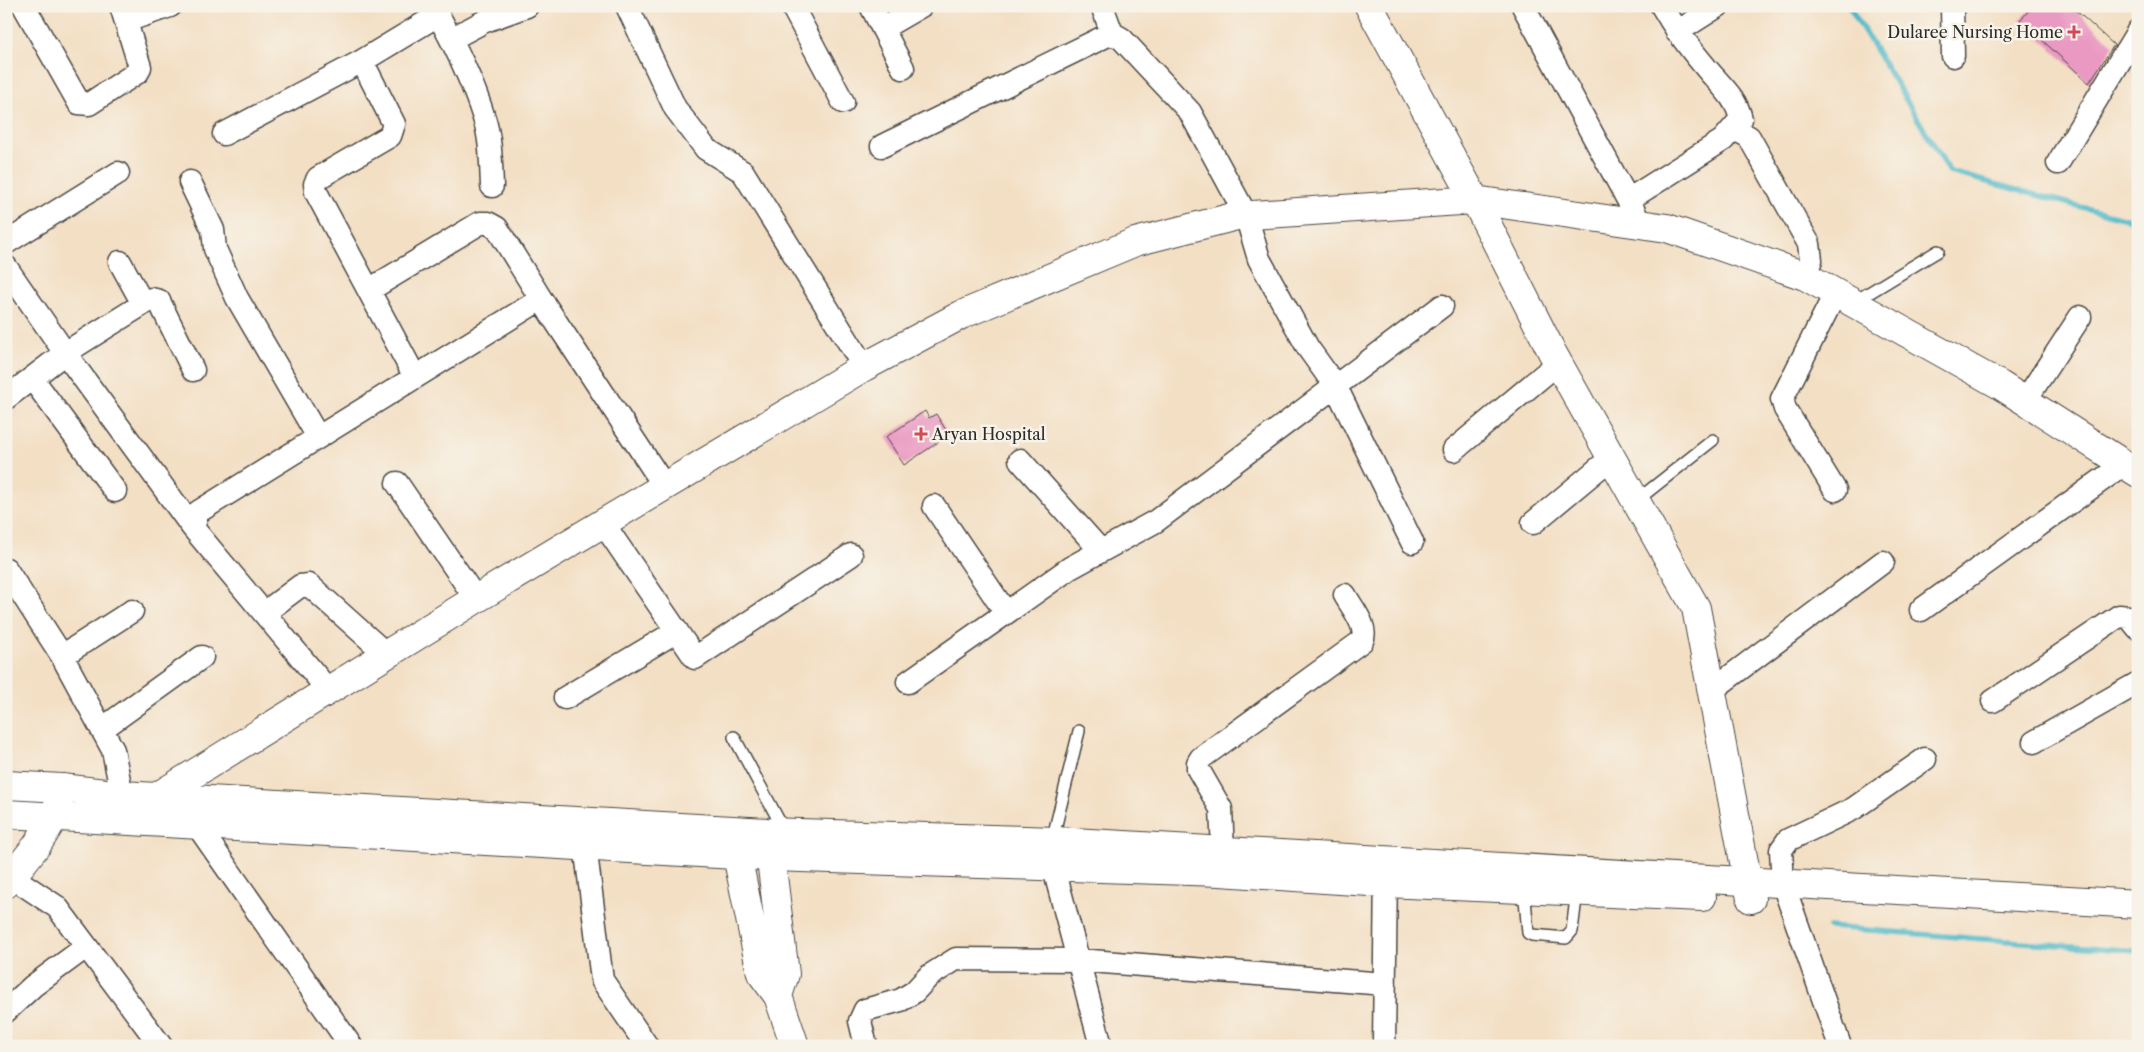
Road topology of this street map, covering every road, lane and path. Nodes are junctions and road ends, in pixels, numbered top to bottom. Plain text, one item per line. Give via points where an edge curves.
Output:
1 (25, 6) edge
2 (170, 6) edge
3 (527, 6) edge
4 (627, 6) edge
5 (792, 6) edge
6 (871, 6) edge
7 (921, 6) edge
8 (1102, 6) edge
9 (1369, 6) edge
10 (1523, 6) edge
11 (1662, 6) edge
12 (1718, 6) edge
13 (1952, 6) edge
14 (436, 11) edge
15 (124, 14) edge
16 (6, 16) edge
17 (883, 28) junction
18 (2138, 31) edge
19 (1677, 32) junction
20 (1112, 33) junction
21 (451, 39) junction
22 (1953, 56) dead end
23 (362, 61) junction
24 (903, 68) dead end
25 (844, 102) dead end
26 (1735, 129) junction
27 (224, 134) dead end
28 (882, 146) dead end
29 (2058, 163) dead end
30 (118, 173) dead end
31 (190, 182) dead end
32 (492, 186) dead end
33 (1476, 200) junction
34 (1628, 200) junction
35 (1246, 215) junction
36 (1641, 225) junction
37 (6, 243) edge
38 (1938, 251) dead end
39 (120, 262) dead end
40 (6, 267) edge
41 (1805, 276) junction
42 (369, 290) junction
43 (1844, 298) junction
44 (541, 299) junction
45 (143, 304) junction
46 (1442, 306) dead end
47 (2080, 317) dead end
48 (65, 353) junction
49 (1558, 363) junction
50 (864, 367) junction
51 (193, 370) dead end
52 (415, 377) junction
53 (32, 378) junction
54 (1336, 387) junction
55 (6, 398) edge
56 (2025, 401) junction
57 (318, 438) junction
58 (1713, 440) dead end
59 (1454, 450) dead end
60 (1611, 458) junction
61 (1020, 460) dead end
62 (2131, 468) edge
63 (397, 484) dead end
64 (665, 487) junction
65 (1835, 490) dead end
66 (115, 492) dead end
67 (1636, 501) junction
68 (934, 506) dead end
69 (603, 523) junction
70 (1532, 523) dead end
71 (193, 528) junction
72 (1412, 542) dead end
73 (1101, 551) junction
74 (851, 555) dead end
75 (1883, 562) dead end
76 (6, 569) edge
77 (1344, 595) dead end
78 (476, 599) junction
79 (1922, 610) dead end
80 (132, 611) dead end
81 (264, 613) junction
82 (1006, 613) junction
83 (2138, 628) edge
84 (677, 631) junction
85 (386, 654) junction
86 (62, 656) junction
87 (202, 657) dead end
88 (908, 682) dead end
89 (2138, 683) edge
90 (328, 690) junction
91 (1712, 690) junction
92 (565, 698) dead end
93 (1993, 701) dead end
94 (102, 729) junction
95 (1079, 731) dead end
96 (734, 737) dead end
97 (2034, 742) dead end
98 (1925, 759) dead end
99 (6, 785) edge
100 (62, 788) junction
101 (168, 797) junction
102 (124, 812) junction
103 (6, 814) edge
104 (55, 816) junction
105 (197, 825) junction
106 (583, 833) junction
107 (775, 840) junction
108 (737, 842) junction
109 (1052, 853) junction
110 (1222, 861) junction
111 (1386, 872) junction
112 (1524, 879) junction
113 (9, 880) edge
114 (1577, 881) junction
115 (1749, 890) junction
116 (1785, 892) junction
117 (2138, 904) edge
118 (2138, 922) edge
119 (86, 947) junction
120 (1078, 960) junction
121 (1385, 984) junction
122 (778, 996) junction
123 (6, 1011) edge
124 (161, 1046) edge
125 (351, 1046) edge
126 (647, 1046) edge
127 (795, 1046) edge
128 (866, 1046) edge
129 (1101, 1046) edge
130 (1384, 1046) edge
131 (1840, 1046) edge

1 - 15 street via 79,103 84,105 138,72 140,61
1 - 16 street
2 - 15 street
3 - 21 street via 486,21
4 - 50 street via 675,108 706,149 743,172
5 - 25 street
6 - 17 street
7 - 17 street
8 - 20 street
9 - 33 main road
10 - 34 street
11 - 19 street
12 - 19 street
13 - 22 street
14 - 21 street
14 - 23 street
17 - 24 street
18 - 29 street
19 - 26 street via 1738,108 1741,119
20 - 28 street
20 - 35 street via 1122,39 1190,112
21 - 32 street via 485,118
23 - 27 street
23 - 42 street via 394,124 394,130 390,136 318,178 315,184 316,192
26 - 34 street via 1723,140
26 - 41 street via 1749,137 1809,244 1811,260
30 - 37 street
31 - 57 street via 213,230 215,248 237,298
33 - 35 main road
33 - 36 main road
33 - 49 main road
34 - 36 street
35 - 50 main road via 1135,242 961,315
35 - 54 street via 1259,259 1308,348
36 - 41 main road via 1667,228
38 - 43 lane
39 - 45 street
40 - 48 street
41 - 43 main road
42 - 44 street via 480,223 488,223 497,228
42 - 52 street
43 - 56 main road
43 - 65 street via 1782,399
44 - 52 street
44 - 64 street
45 - 48 street
45 - 51 street via 151,299 159,301
46 - 54 street
47 - 56 street
48 - 53 street
48 - 71 street
49 - 59 street
49 - 60 main road
50 - 64 main road
52 - 57 street
53 - 55 street
53 - 66 street
54 - 72 street
54 - 73 street via 1156,520
56 - 62 main road
57 - 71 street via 198,512
58 - 67 lane
60 - 67 main road
60 - 70 street
61 - 73 street
62 - 79 street
63 - 78 street
64 - 69 main road
67 - 91 main road via 1696,608
68 - 82 street
69 - 78 main road
69 - 84 street
71 - 81 street
73 - 82 street via 1070,568
74 - 84 street via 695,658
75 - 91 street
76 - 86 street
77 - 110 street via 1364,629 1362,642 1198,763 1198,769 1221,808
78 - 85 main road
80 - 86 street
81 - 85 street via 300,586 309,585
81 - 90 street
82 - 88 street
83 - 93 street via 2129,617 2119,616
84 - 92 street
85 - 90 main road
86 - 94 street
87 - 94 street
89 - 97 street
90 - 101 main road
91 - 115 main road
94 - 102 street via 113,750
95 - 109 lane
96 - 107 lane
98 - 116 street via 1853,809 1783,844
99 - 100 main road
100 - 102 main road
100 - 104 main road
101 - 102 main road
101 - 105 street
101 - 106 main road
102 - 104 main road
102 - 105 main road
103 - 104 main road
104 - 113 main road
105 - 106 main road
105 - 125 street
106 - 108 main road
106 - 126 street via 602,980
107 - 108 main road
107 - 109 main road
107 - 122 main road via 785,974
108 - 122 main road via 760,973
109 - 110 main road
109 - 120 street
110 - 111 main road
111 - 112 main road
111 - 121 street
112 - 114 main road
112 - 114 lane via 1528,933 1566,938 1572,931
113 - 119 street via 57,907
114 - 115 main road
115 - 116 main road
116 - 117 main road
116 - 118 main road
116 - 131 street
119 - 123 street via 33,986
119 - 124 street
120 - 121 street
120 - 128 street via 956,959 929,976 901,1000 865,1010 860,1021
120 - 129 street
121 - 130 street
122 - 127 main road

